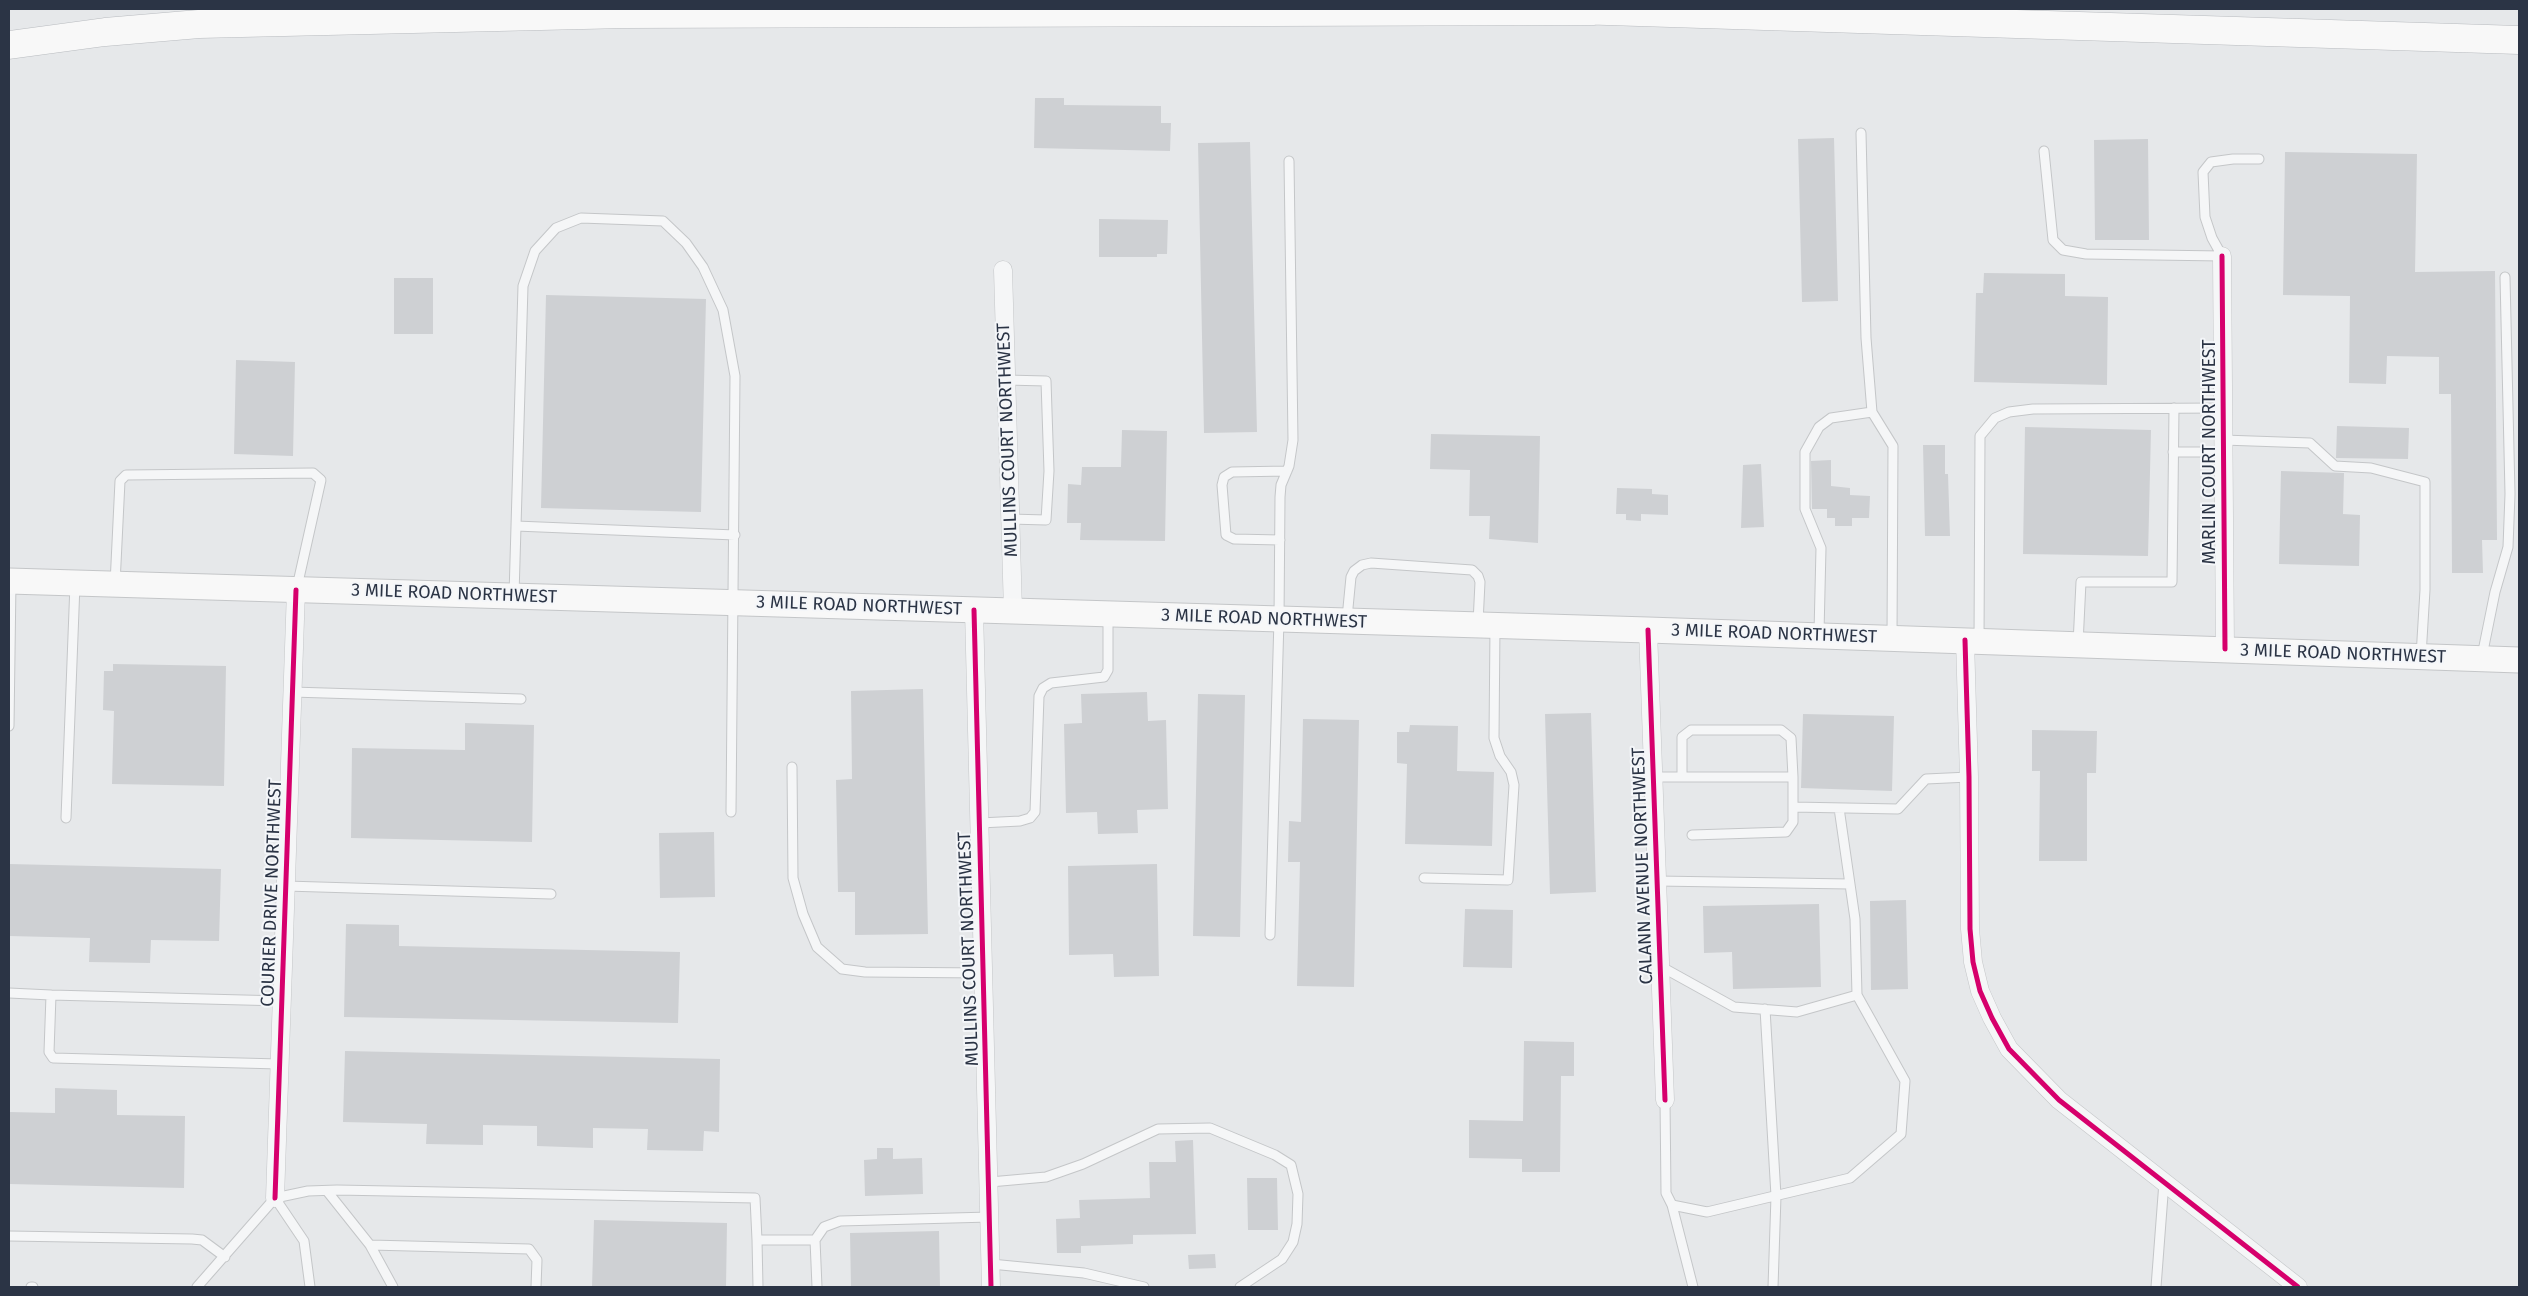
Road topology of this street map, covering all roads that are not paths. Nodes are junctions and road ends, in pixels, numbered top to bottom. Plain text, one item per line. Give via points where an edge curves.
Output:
1 (1532, 9) edge
2 (1594, 11) junction
3 (2519, 40) edge
4 (9, 45) edge
5 (1861, 133) dead end
6 (2044, 151) dead end
7 (2259, 159) dead end
8 (1289, 161) dead end
9 (2222, 256) junction
10 (1002, 270) dead end
11 (2505, 277) dead end
12 (1006, 380) junction
13 (2174, 408) junction
14 (2223, 408) junction
15 (1872, 412) junction
16 (2223, 446) junction
17 (2174, 452) junction
18 (1287, 471) junction
19 (2515, 494) edge
20 (1010, 519) junction
21 (516, 526) junction
22 (735, 534) junction
23 (1280, 540) junction
24 (10, 582) edge
25 (75, 584) junction
26 (115, 585) junction
27 (296, 590) junction
28 (514, 596) junction
29 (735, 603) junction
30 (974, 610) junction
31 (1013, 611) junction
32 (1108, 614) junction
33 (1279, 619) junction
34 (1347, 622) junction
35 (1486, 626) junction
36 (1648, 630) junction
37 (1818, 636) junction
38 (1892, 638) junction
39 (1972, 641) junction
40 (2078, 644) junction
41 (9, 646) edge
42 (2225, 649) junction
43 (2421, 657) junction
44 (2482, 659) junction
45 (2519, 660) edge
46 (292, 692) junction
47 (521, 699) dead end
48 (9, 726) edge
49 (792, 767) dead end
50 (1653, 777) junction
51 (1682, 777) junction
52 (1792, 777) junction
53 (1969, 777) junction
54 (1793, 807) junction
55 (1839, 808) junction
56 (731, 812) dead end
57 (66, 818) dead end
58 (980, 823) junction
59 (1692, 835) dead end
60 (1424, 878) dead end
61 (1657, 881) junction
62 (1850, 884) junction
63 (286, 886) junction
64 (551, 894) dead end
65 (1270, 935) dead end
66 (1660, 966) junction
67 (984, 973) junction
68 (9, 993) edge
69 (51, 995) junction
70 (1857, 995) junction
71 (282, 1002) junction
72 (1765, 1009) junction
73 (279, 1064) junction
74 (1665, 1100) joint
75 (990, 1182) junction
76 (2164, 1182) junction
77 (327, 1190) junction
78 (1776, 1196) junction
79 (275, 1198) junction
80 (1672, 1205) junction
81 (990, 1217) junction
82 (9, 1236) edge
83 (757, 1240) junction
84 (815, 1240) junction
85 (370, 1245) junction
86 (225, 1256) junction
87 (991, 1264) junction
88 (197, 1287) edge
89 (310, 1287) edge
90 (393, 1287) edge
91 (536, 1287) edge
92 (758, 1287) edge
93 (817, 1287) edge
94 (991, 1287) edge
95 (1144, 1287) edge
96 (1240, 1287) edge
97 (1693, 1287) edge
98 (1773, 1287) edge
99 (2156, 1287) edge
100 (2298, 1287) edge

1 - 2 highway
2 - 3 highway
2 - 4 highway via 626,14 199,24
5 - 15 lane via 1866,338
6 - 9 lane via 2053,240 2063,250 2086,254
7 - 9 lane via 2211,162 2204,172 2205,217
8 - 18 lane via 1293,440
9 - 14 street, MARLIN COURT NORTHWEST
10 - 12 street, MULLINS COURT NORTHWEST
11 - 19 lane
12 - 20 street, MULLINS COURT NORTHWEST
12 - 20 lane via 1046,381 1049,471 1046,520
13 - 14 lane
13 - 17 lane
13 - 39 lane via 2033,409 2008,412 1995,418 1980,436
14 - 16 street, MARLIN COURT NORTHWEST
15 - 37 lane via 1831,418 1819,427 1805,452 1805,509 1821,548
15 - 38 lane via 1893,446
16 - 17 lane
16 - 42 street, MARLIN COURT NORTHWEST
16 - 43 lane via 2310,443 2335,466 2371,468 2425,482
17 - 40 lane via 2172,582 2081,582
18 - 23 lane via 1281,485
18 - 23 lane via 1232,472 1224,476 1222,485 1226,535 1234,539
19 - 44 lane via 2508,547
20 - 31 street, MULLINS COURT NORTHWEST
21 - 22 lane
21 - 22 lane via 523,286 535,251 556,228 581,218 663,221 686,243 703,267 722,310 735,376
21 - 28 lane
22 - 29 lane
23 - 33 lane
24 - 25 main road, 3 MILE ROAD NORTHWEST
24 - 41 lane
25 - 26 main road, 3 MILE ROAD NORTHWEST
25 - 57 lane
26 - 27 main road, 3 MILE ROAD NORTHWEST
26 - 27 lane via 120,481 126,475 313,473 320,480
27 - 28 main road, 3 MILE ROAD NORTHWEST
27 - 46 street, COURIER DRIVE NORTHWEST
28 - 29 main road, 3 MILE ROAD NORTHWEST
29 - 30 main road, 3 MILE ROAD NORTHWEST
29 - 56 lane
30 - 31 main road, 3 MILE ROAD NORTHWEST
30 - 58 street, MULLINS COURT NORTHWEST
31 - 32 main road, 3 MILE ROAD NORTHWEST
32 - 33 main road, 3 MILE ROAD NORTHWEST
32 - 58 lane via 1108,670 1104,677 1051,683 1039,696 1035,812 1030,818 1020,821
33 - 34 main road, 3 MILE ROAD NORTHWEST
33 - 65 lane
34 - 35 main road, 3 MILE ROAD NORTHWEST
34 - 35 lane via 1351,577 1362,565 1371,563 1472,570 1480,582
35 - 36 main road, 3 MILE ROAD NORTHWEST
35 - 60 lane via 1494,738 1514,785 1508,880
36 - 37 main road, 3 MILE ROAD NORTHWEST
36 - 50 street, CALANN AVENUE NORTHWEST
37 - 38 main road, 3 MILE ROAD NORTHWEST
38 - 39 main road, 3 MILE ROAD NORTHWEST
39 - 40 main road, 3 MILE ROAD NORTHWEST
39 - 53 street
40 - 42 main road, 3 MILE ROAD NORTHWEST
41 - 48 lane
42 - 43 main road, 3 MILE ROAD NORTHWEST
43 - 44 main road, 3 MILE ROAD NORTHWEST
44 - 45 main road, 3 MILE ROAD NORTHWEST
46 - 47 lane
46 - 63 street, COURIER DRIVE NORTHWEST
49 - 67 lane via 793,878 817,947 842,969
50 - 51 lane
50 - 61 street, CALANN AVENUE NORTHWEST
51 - 52 lane
51 - 52 lane via 1682,737 1691,730 1781,730 1791,738
52 - 54 lane
53 - 55 lane via 1926,779 1898,809
53 - 76 street via 1973,962 1992,1018 2009,1049 2059,1100
54 - 55 lane
54 - 59 lane via 1793,822 1786,832
55 - 62 lane
58 - 67 street, MULLINS COURT NORTHWEST
61 - 62 lane
61 - 66 street, CALANN AVENUE NORTHWEST
62 - 70 lane via 1855,919
63 - 64 lane
63 - 71 street, COURIER DRIVE NORTHWEST
66 - 72 lane via 1734,1007
66 - 74 street, CALANN AVENUE NORTHWEST
67 - 75 street, MULLINS COURT NORTHWEST
68 - 69 lane
69 - 71 lane
69 - 73 lane via 48,1052 53,1058
70 - 72 lane via 1797,1012
70 - 78 lane via 1905,1081 1900,1134 1850,1178
71 - 73 street, COURIER DRIVE NORTHWEST
72 - 78 lane
73 - 79 street, COURIER DRIVE NORTHWEST
74 - 80 lane via 1666,1193
75 - 81 street, MULLINS COURT NORTHWEST
75 - 96 lane via 1046,1177 1083,1164 1158,1129 1210,1128 1275,1155 1291,1165 1298,1194 1294,1242 1282,1259
76 - 99 lane
76 - 100 street
77 - 79 lane
77 - 83 lane via 755,1198
77 - 85 lane
78 - 80 lane via 1707,1212
78 - 98 lane
79 - 86 lane
79 - 89 lane via 304,1241
80 - 97 lane
81 - 84 lane via 840,1221 824,1227
81 - 87 street, MULLINS COURT NORTHWEST
82 - 86 lane via 192,1239 202,1240
83 - 84 lane
83 - 92 lane
84 - 93 lane
85 - 90 lane
85 - 91 lane via 530,1249 537,1260
86 - 88 lane
87 - 94 street, MULLINS COURT NORTHWEST
87 - 95 lane via 1084,1273

